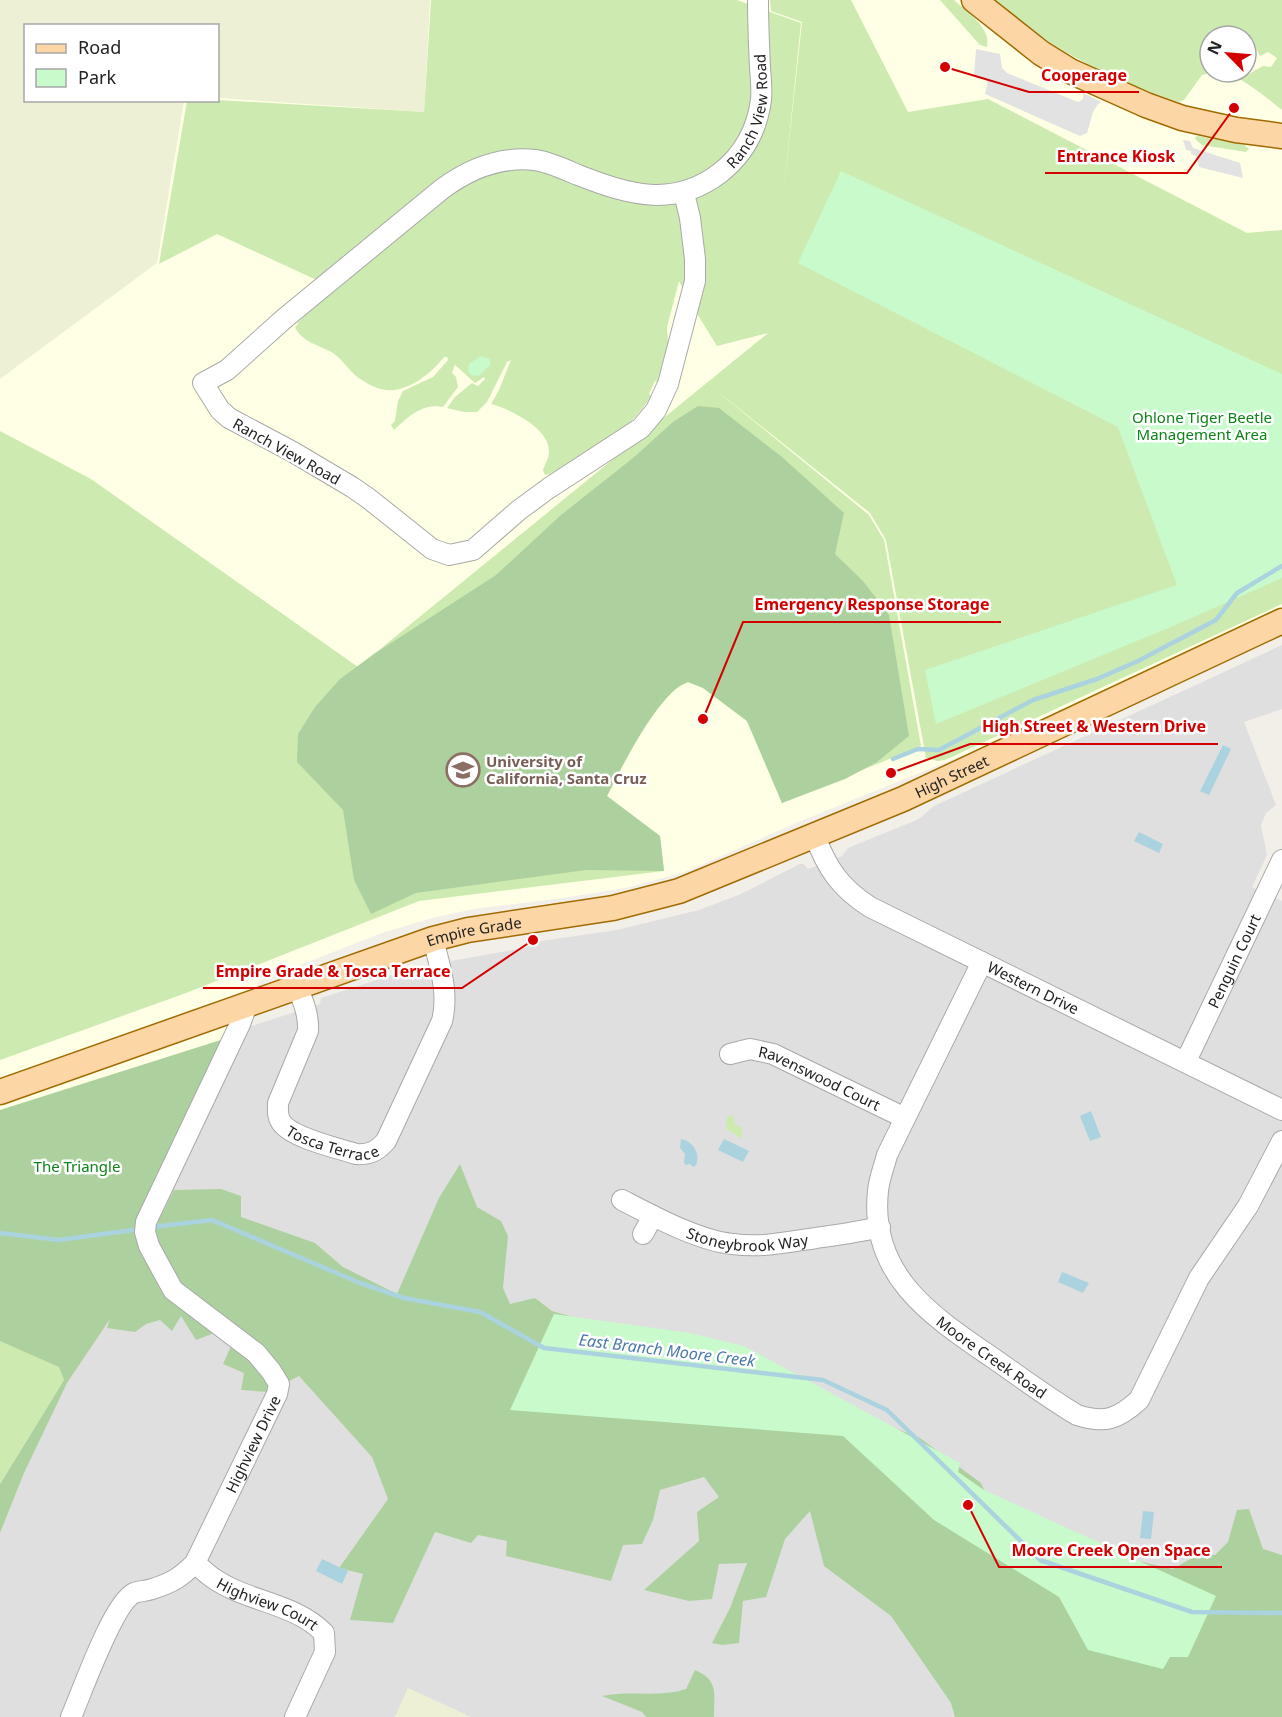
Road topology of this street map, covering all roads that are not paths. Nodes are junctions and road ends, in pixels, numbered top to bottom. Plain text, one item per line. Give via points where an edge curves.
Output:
1 (758, 0) edge
2 (974, 0) edge
3 (1282, 136) edge
4 (684, 193) junction
5 (1282, 621) edge
6 (814, 834) junction
7 (1282, 860) edge
8 (433, 939) junction
9 (982, 962) junction
10 (297, 986) junction
11 (247, 1005) junction
12 (730, 1054) dead end
13 (1186, 1061) junction
14 (0, 1092) edge
15 (1282, 1110) edge
16 (905, 1118) junction
17 (1282, 1141) edge
18 (622, 1200) dead end
19 (653, 1216) junction
20 (880, 1227) junction
21 (643, 1234) dead end
22 (195, 1563) junction
23 (71, 1717) edge
24 (295, 1717) edge

1 - 4 street, Ranch View Road via 762,98 757,124 727,167 700,187
2 - 3 main road via 1070,71 1146,105 1182,118
4 - 4 street, Ranch View Road via 695,281 668,384 656,410 641,428 549,488 473,550 449,555 432,549 368,498 229,418 203,383 227,370 442,189 482,165 536,160 641,194
5 - 6 main road, High Street via 901,800
6 - 8 main road, Empire Grade via 679,891 614,908
6 - 9 street, Western Drive via 829,868 856,898
7 - 13 street, Penguin Court
8 - 10 main road, Empire Grade
8 - 10 street, Tosca Terrace via 446,993 442,1021 378,1151 356,1154 294,1133 281,1122 278,1103 309,1023
9 - 13 street, Western Drive
9 - 16 street, Moore Creek Road
10 - 11 main road, Empire Grade
11 - 14 main road, Empire Grade
11 - 22 street, Highview Drive via 146,1222 145,1232 173,1290 256,1353 279,1384
12 - 16 street, Ravenswood Court via 750,1049 773,1054
13 - 15 street, Western Drive
16 - 20 street, Moore Creek Road via 887,1155 878,1188
17 - 20 street, Moore Creek Road via 1248,1206 1199,1278 1139,1400 1111,1419 1077,1416 941,1322 911,1295 891,1266
18 - 19 street, Stoneybrook Way
19 - 20 street, Stoneybrook Way via 708,1238 750,1245
19 - 21 street
22 - 23 street, Highview Drive via 178,1579 133,1593 118,1608
22 - 24 street, Highview Court via 236,1590 312,1621 324,1633 325,1652

